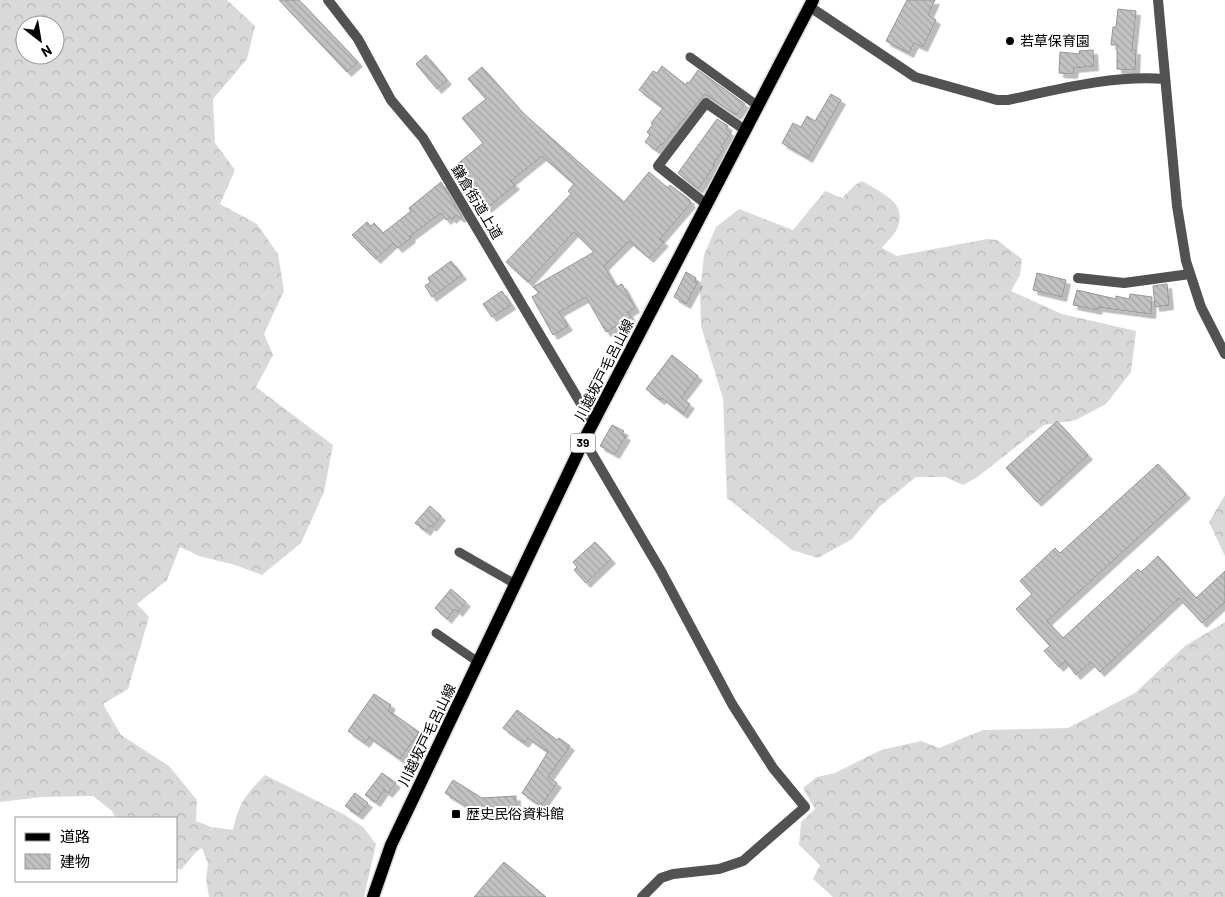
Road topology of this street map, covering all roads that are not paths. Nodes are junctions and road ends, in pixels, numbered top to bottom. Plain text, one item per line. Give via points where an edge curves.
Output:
1 (328, 0) edge
2 (1158, 0) edge
3 (811, 4) edge
4 (690, 58) dead end
5 (1165, 79) junction
6 (758, 106) junction
7 (745, 130) junction
8 (706, 204) junction
9 (1190, 274) junction
10 (1078, 278) dead end
11 (1225, 354) edge
12 (593, 424) junction
13 (584, 440) junction
14 (459, 552) dead end
15 (515, 584) junction
16 (436, 633) dead end
17 (478, 662) junction
18 (374, 897) edge
19 (642, 897) edge

1 - 12 street, 鎌倉街道上道 via 358,39 391,100 423,138
2 - 5 street
3 - 5 street via 914,77 997,100 1076,85
3 - 6 main road, 川越坂戸毛呂山線 / 39
4 - 6 lane
5 - 9 street via 1177,206
6 - 7 main road, 川越坂戸毛呂山線 / 39
7 - 8 main road, 川越坂戸毛呂山線 / 39
7 - 8 street via 706,104 658,166
8 - 12 main road, 川越坂戸毛呂山線 / 39
9 - 10 street via 1124,283
9 - 11 street via 1201,307
12 - 13 main road, 川越坂戸毛呂山線 / 39
13 - 15 main road, 川越坂戸毛呂山線 / 39
13 - 19 street via 661,571 732,704 773,768 805,807 743,861 720,869 661,878
14 - 15 lane
15 - 17 main road, 川越坂戸毛呂山線 / 39
16 - 17 lane
17 - 18 main road, 川越坂戸毛呂山線 / 39 via 391,845

